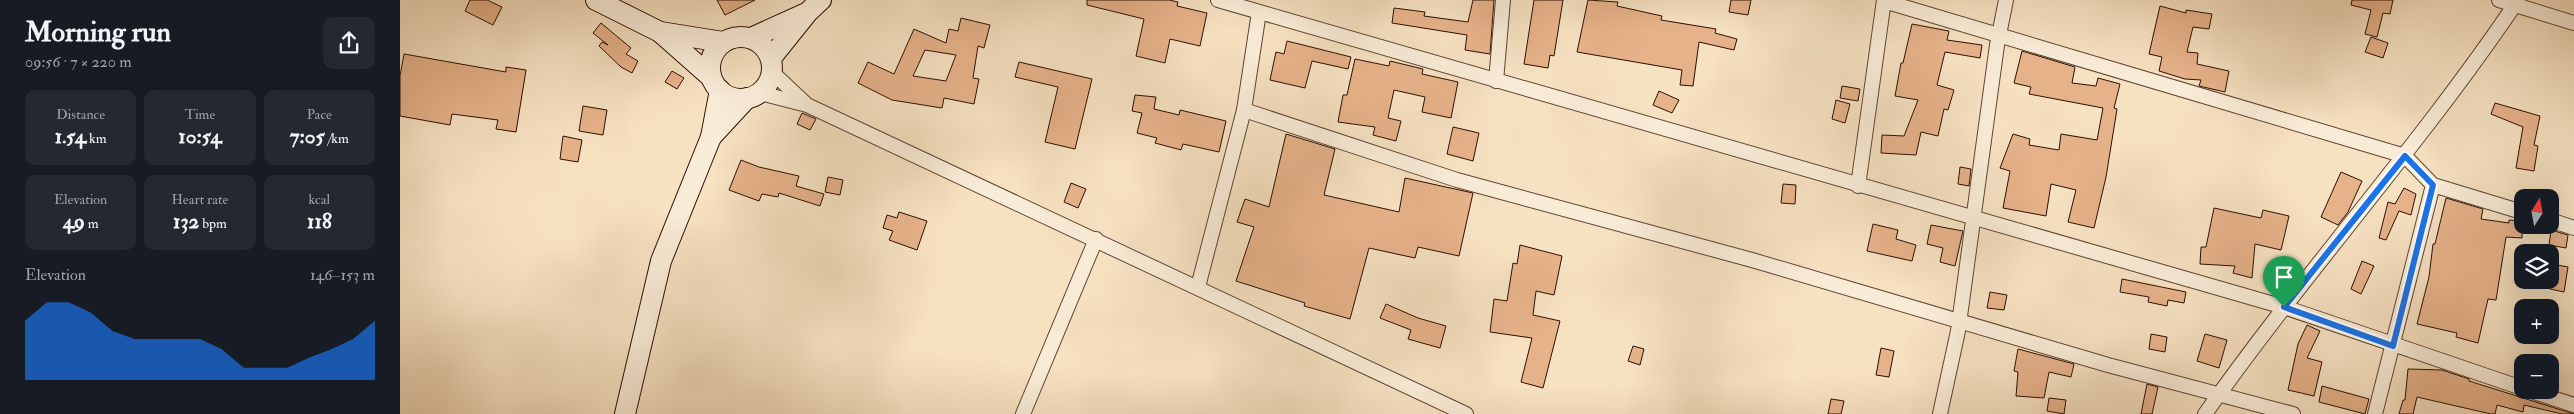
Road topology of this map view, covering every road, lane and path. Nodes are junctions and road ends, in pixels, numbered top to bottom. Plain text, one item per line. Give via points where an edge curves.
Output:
1 (596, 0) edge
2 (1218, 0) edge
3 (1503, 0) edge
4 (1884, 0) edge
5 (2006, 0) edge
6 (2499, 0) edge
7 (2516, 2) edge
8 (814, 6) edge
9 (1259, 12) junction
10 (2574, 23) edge
11 (660, 32) junction
12 (1999, 35) junction
13 (751, 38) junction
14 (723, 42) junction
15 (771, 65) junction
16 (1496, 81) junction
17 (715, 83) junction
18 (753, 95) junction
19 (808, 105) junction
20 (1244, 110) junction
21 (711, 137) junction
22 (2405, 156) junction
23 (2433, 185) junction
24 (1858, 186) junction
25 (2514, 210) edge
26 (1973, 219) junction
27 (2559, 223) edge
28 (2574, 228) edge
29 (1096, 238) junction
30 (1198, 287) junction
31 (2284, 307) junction
32 (1959, 322) junction
33 (2393, 346) junction
34 (2514, 385) edge
35 (2218, 396) junction
36 (2556, 399) edge
37 (2574, 405) edge
38 (625, 414) edge
39 (1023, 414) edge
40 (1466, 414) edge
41 (1940, 414) edge
42 (2205, 414) edge
43 (2293, 414) edge
44 (2376, 414) edge

1 - 11 main road
2 - 9 street
3 - 16 street
4 - 12 street
4 - 24 street
5 - 12 street
6 - 7 street
7 - 10 street
7 - 22 street
8 - 13 main road
8 - 15 main road
9 - 16 street
9 - 20 street
11 - 14 main road
11 - 17 main road
12 - 22 street
12 - 26 street
13 - 14 main road via 732,38
13 - 15 main road via 766,49
14 - 17 main road via 711,58
15 - 18 main road via 770,80
15 - 19 street
16 - 24 street
17 - 18 main road via 732,97
17 - 21 main road
18 - 19 street
18 - 21 main road
19 - 29 street
20 - 30 street
20 - 32 street via 1457,180 1752,260
21 - 38 main road via 661,261
22 - 23 street
22 - 31 street
23 - 25 street
23 - 33 street
24 - 26 street
26 - 31 street
26 - 32 street
27 - 28 street
29 - 30 street
29 - 39 street
30 - 40 street
31 - 33 street
31 - 35 street
32 - 35 street
32 - 41 street
33 - 34 street
33 - 44 street
35 - 42 street
35 - 43 street
36 - 37 street

